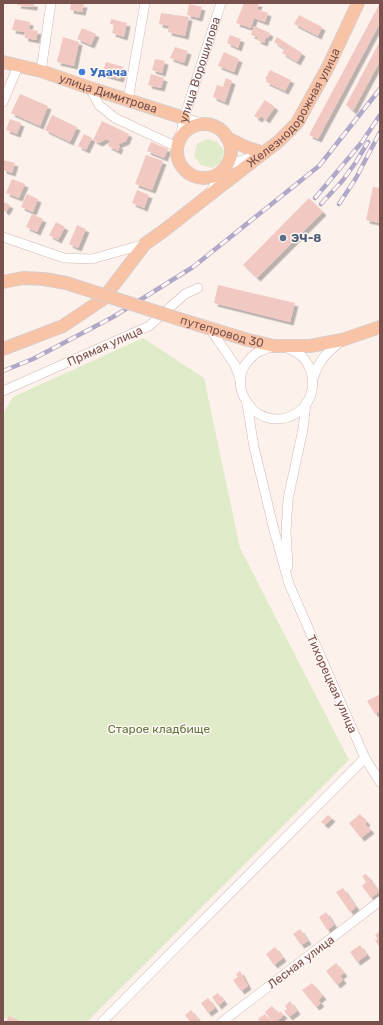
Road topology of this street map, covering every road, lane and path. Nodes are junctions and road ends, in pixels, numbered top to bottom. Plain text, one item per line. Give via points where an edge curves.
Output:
1 (51, 3) edge
2 (145, 3) edge
3 (220, 3) edge
4 (358, 3) edge
5 (3, 62) edge
6 (18, 66) junction
7 (41, 72) junction
8 (90, 88) junction
9 (128, 100) junction
10 (3, 102) edge
11 (184, 118) junction
12 (213, 126) junction
13 (227, 138) junction
14 (179, 142) junction
15 (264, 153) junction
16 (224, 169) junction
17 (208, 196) junction
18 (3, 237) edge
19 (145, 244) junction
20 (3, 282) edge
21 (198, 288) dead end
22 (380, 327) edge
23 (210, 329) junction
24 (342, 340) junction
25 (279, 346) junction
26 (3, 349) edge
27 (240, 380) junction
28 (313, 380) junction
29 (3, 391) edge
30 (306, 403) junction
31 (247, 404) junction
32 (289, 584) junction
33 (365, 758) junction
34 (380, 782) edge
35 (380, 901) edge
36 (102, 1022) edge
37 (222, 1022) edge

1 - 7 street
2 - 9 street
3 - 11 street, улица Ворошилова
4 - 15 main road, Железнодорожная улица via 328,67 297,123
5 - 6 main road, улица Димитрова
6 - 7 main road, улица Димитрова
6 - 10 street
7 - 8 main road, улица Димитрова
8 - 9 main road, улица Димитрова
8 - 14 street via 99,105 115,118
9 - 11 main road, улица Димитрова
11 - 12 street, улица Димитрова
11 - 14 street, улица Ворошилова
12 - 13 main road
12 - 14 main road via 195,126 186,131
13 - 15 main road
13 - 16 main road via 231,147
14 - 16 main road via 177,156 180,165 190,175 213,177
15 - 16 street
15 - 17 main road, Железнодорожная улица
16 - 17 street
17 - 19 main road, Железнодорожная улица
18 - 19 street via 64,258 92,258
19 - 26 main road, Железнодорожная улица via 103,299 63,326
20 - 23 main road, путепровод 30, bridge via 23,278 66,283
21 - 29 street, Прямая улица via 185,294 149,326
22 - 24 main road, путепровод 30
23 - 25 main road, путепровод 30
23 - 27 street via 235,365
24 - 25 main road, путепровод 30 via 310,346
24 - 28 street via 316,367
25 - 27 street via 261,350 251,357
25 - 28 street via 296,352 304,359
27 - 31 street
28 - 30 street via 312,392
30 - 31 street via 298,412 277,419 255,412
30 - 32 street via 288,499 286,532
31 - 32 street via 254,447
32 - 33 street, Тихорецкая улица
33 - 34 street, Тихорецкая улица
33 - 36 street
35 - 37 street, Лесная улица

